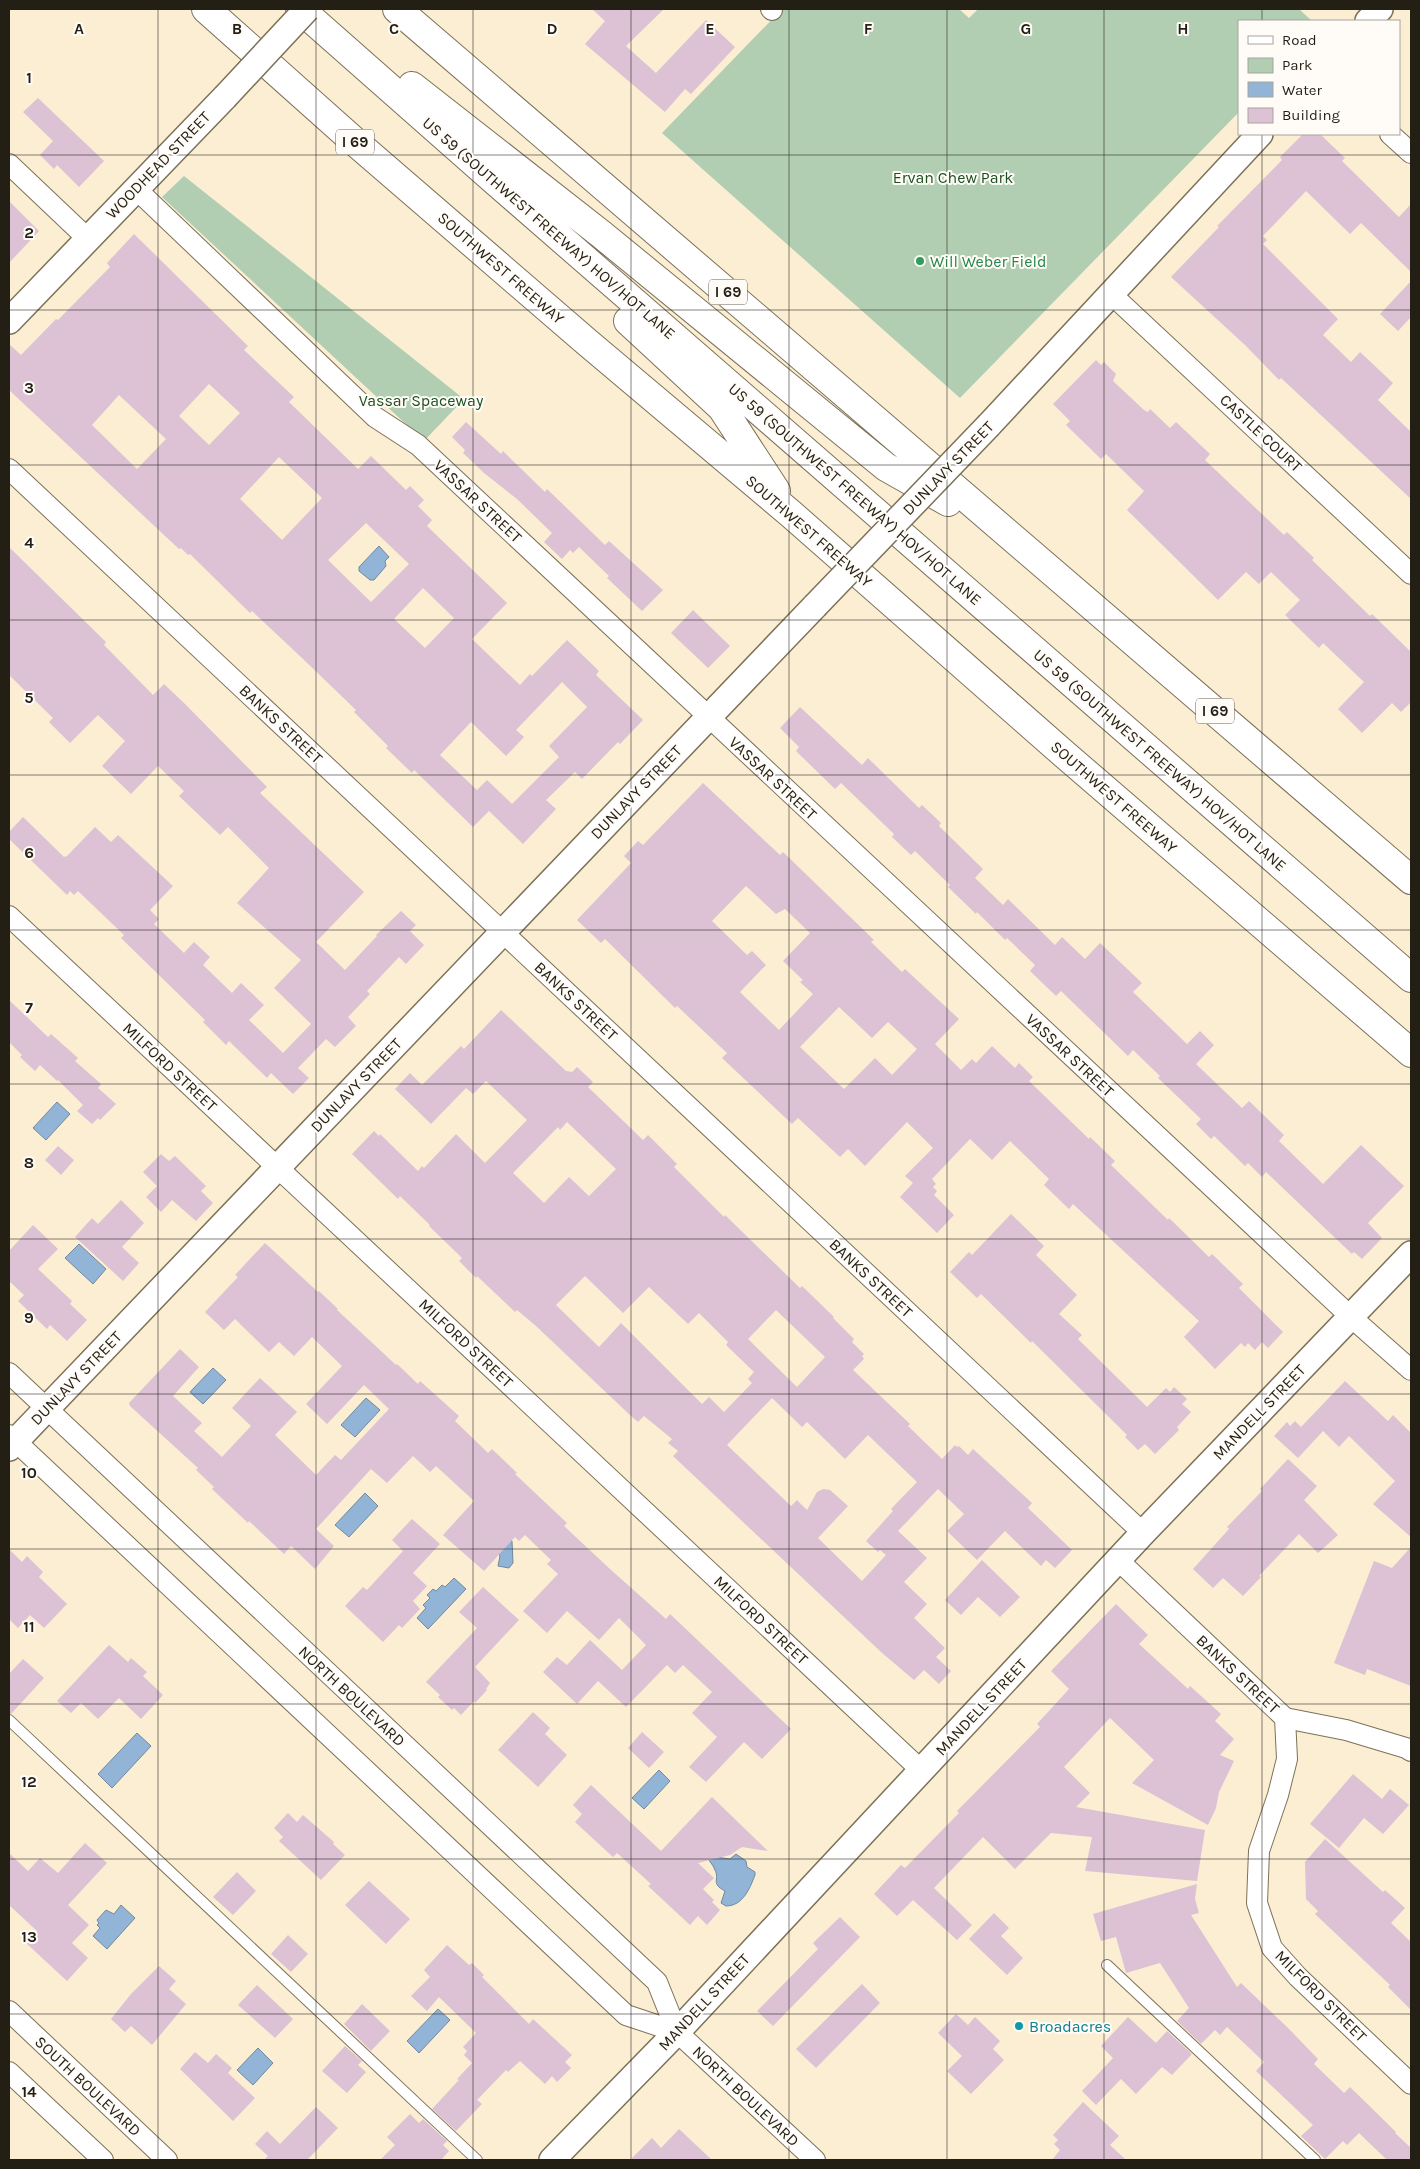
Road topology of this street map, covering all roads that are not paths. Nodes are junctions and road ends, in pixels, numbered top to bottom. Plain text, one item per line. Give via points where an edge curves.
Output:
1 (206, 9) edge
2 (292, 9) edge
3 (300, 9) edge
4 (307, 9) edge
5 (315, 9) edge
6 (397, 9) edge
7 (1380, 9) edge
8 (1369, 20) edge
9 (1259, 135) edge
10 (1391, 135) edge
11 (1411, 153) edge
12 (9, 164) edge
13 (135, 188) junction
14 (87, 238) junction
15 (1110, 293) junction
16 (9, 321) edge
17 (9, 469) edge
18 (791, 514) junction
19 (1019, 542) junction
20 (1411, 574) edge
21 (708, 717) junction
22 (1411, 880) edge
23 (9, 916) edge
24 (502, 932) junction
25 (1411, 978) edge
26 (1411, 1053) edge
27 (278, 1167) junction
28 (1411, 1254) edge
29 (1350, 1317) junction
30 (1411, 1370) edge
31 (9, 1373) edge
32 (47, 1408) junction
33 (11, 1441) edge
34 (1143, 1533) junction
35 (1118, 1560) junction
36 (1285, 1718) junction
37 (9, 1720) edge
38 (1411, 1751) edge
39 (922, 1771) junction
40 (1107, 1965) dead end
41 (9, 2011) edge
42 (677, 2032) junction
43 (9, 2072) edge
44 (1411, 2084) edge
45 (103, 2160) edge
46 (167, 2160) edge
47 (477, 2160) edge
48 (552, 2160) edge
49 (815, 2160) edge
50 (1315, 2160) edge

1 - 18 highway, SOUTHWEST FREEWAY / I 69 via 354,141
2 - 18 highway via 722,408
3 - 25 highway, US 59 (SOUTHWEST FREEWAY) HOV/HOT LANE
4 - 13 street, WOODHEAD STREET, bridge
5 - 19 highway via 601,234 886,467
6 - 19 highway, I 69
7 - 8 street
9 - 15 street, DUNLAVY STREET
10 - 11 street
12 - 14 street
13 - 14 street, WOODHEAD STREET
13 - 21 street, VASSAR STREET via 375,417 418,445
14 - 16 street, WOODHEAD STREET
15 - 20 street, CASTLE COURT
15 - 21 street, DUNLAVY STREET, bridge via 989,425
17 - 24 street, BANKS STREET
18 - 26 highway, SOUTHWEST FREEWAY / I 69
19 - 22 highway, I 69
21 - 24 street, DUNLAVY STREET
21 - 29 street, VASSAR STREET
23 - 27 street, MILFORD STREET
24 - 27 street, DUNLAVY STREET
24 - 34 street, BANKS STREET
27 - 32 street, DUNLAVY STREET
27 - 39 street, MILFORD STREET
28 - 29 street, MANDELL STREET
29 - 30 street, VASSAR STREET
29 - 34 street, MANDELL STREET
31 - 32 street, NORTH BOULEVARD
32 - 33 street, DUNLAVY STREET
32 - 42 street, NORTH BOULEVARD via 657,1982
33 - 42 street, NORTH BOULEVARD via 626,2015
34 - 35 street, MANDELL STREET
35 - 36 street, BANKS STREET
35 - 39 street, MANDELL STREET
36 - 38 street, BANKS STREET via 1346,1730
36 - 44 street, MILFORD STREET via 1286,1759 1259,1851 1257,1904 1272,1948 1298,1977
37 - 47 lane
39 - 42 street, MANDELL STREET
40 - 50 lane
41 - 46 street, SOUTH BOULEVARD
42 - 48 street, MANDELL STREET
42 - 49 street, NORTH BOULEVARD
43 - 45 street

